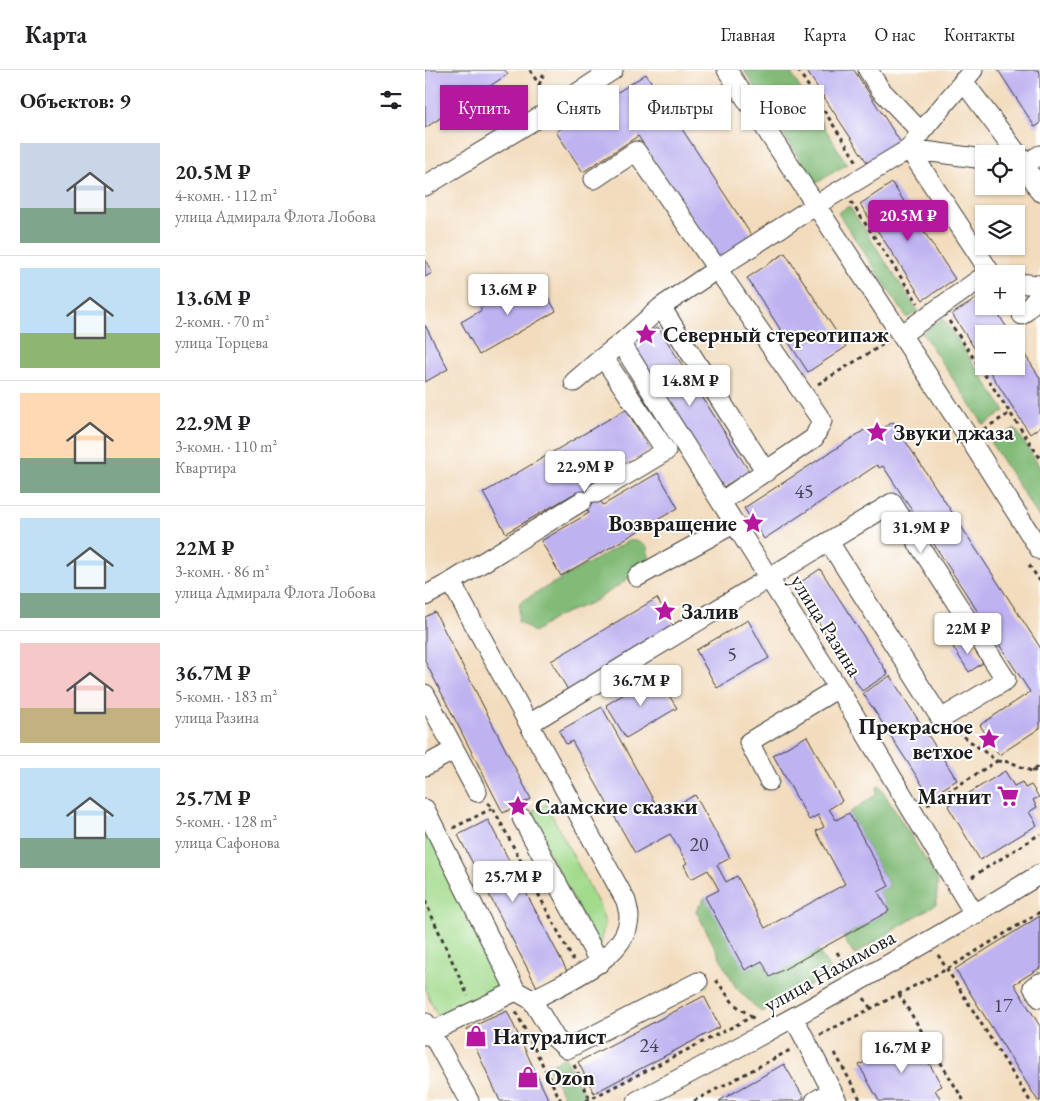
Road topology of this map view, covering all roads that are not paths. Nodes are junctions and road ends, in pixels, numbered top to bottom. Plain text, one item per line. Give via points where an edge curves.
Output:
1 (613, 70) edge
2 (727, 70) edge
3 (868, 70) edge
4 (968, 76) edge
5 (921, 132) junction
6 (909, 149) junction
7 (975, 158) edge
8 (1027, 161) edge
9 (594, 179) dead end
10 (425, 186) edge
11 (1040, 192) edge
12 (816, 205) junction
13 (985, 265) edge
14 (717, 269) junction
15 (975, 283) edge
16 (1025, 284) edge
17 (1040, 285) edge
18 (1040, 295) edge
19 (661, 307) junction
20 (1025, 311) edge
21 (894, 339) junction
22 (621, 343) junction
23 (603, 357) junction
24 (574, 382) dead end
25 (766, 472) junction
26 (721, 501) junction
27 (735, 523) junction
28 (829, 542) junction
29 (1040, 550) edge
30 (637, 577) dead end
31 (770, 578) junction
32 (451, 582) junction
33 (425, 596) edge
34 (838, 688) junction
35 (425, 694) edge
36 (529, 724) junction
37 (454, 750) junction
38 (425, 766) edge
39 (769, 781) dead end
40 (477, 792) dead end
41 (426, 814) edge
42 (522, 818) dead end
43 (1040, 874) edge
44 (975, 915) junction
45 (600, 963) junction
46 (698, 982) road end
47 (1040, 983) edge
48 (519, 996) junction
49 (1040, 998) edge
50 (794, 1018) junction
51 (427, 1030) edge
52 (835, 1096) edge
53 (469, 1101) edge
54 (637, 1101) edge
55 (815, 1101) edge

1 - 10 street
2 - 12 street
3 - 5 street via 880,89
4 - 5 street
4 - 8 street
5 - 6 street
6 - 7 street
6 - 12 street
6 - 13 street
8 - 11 street
9 - 14 street via 636,151
12 - 14 street
12 - 21 street
14 - 19 street
14 - 25 street via 822,421 814,438
15 - 21 street
16 - 17 street
18 - 20 street
19 - 22 street
19 - 25 street
21 - 29 street via 969,438
22 - 23 street
22 - 26 street
23 - 24 street
23 - 32 street via 666,451
25 - 26 street
26 - 27 street
27 - 30 street
27 - 31 street
28 - 28 street via 892,503 1006,680 941,719
28 - 31 street
31 - 34 street, улица Разина
31 - 36 street, улица Разина
32 - 33 street
32 - 36 street
34 - 39 street via 749,742
34 - 44 street, улица Разина
35 - 37 street
36 - 45 street via 626,901 629,917 626,931 621,942
37 - 38 street
37 - 40 street
41 - 48 street
42 - 45 street
43 - 44 street, улица Нахимова
44 - 50 street, улица Нахимова
45 - 48 street via 580,974
46 - 48 street via 567,1048
47 - 49 street via 1033,987
48 - 51 street
50 - 52 street
50 - 54 street, улица Нахимова
51 - 53 street
52 - 55 street

